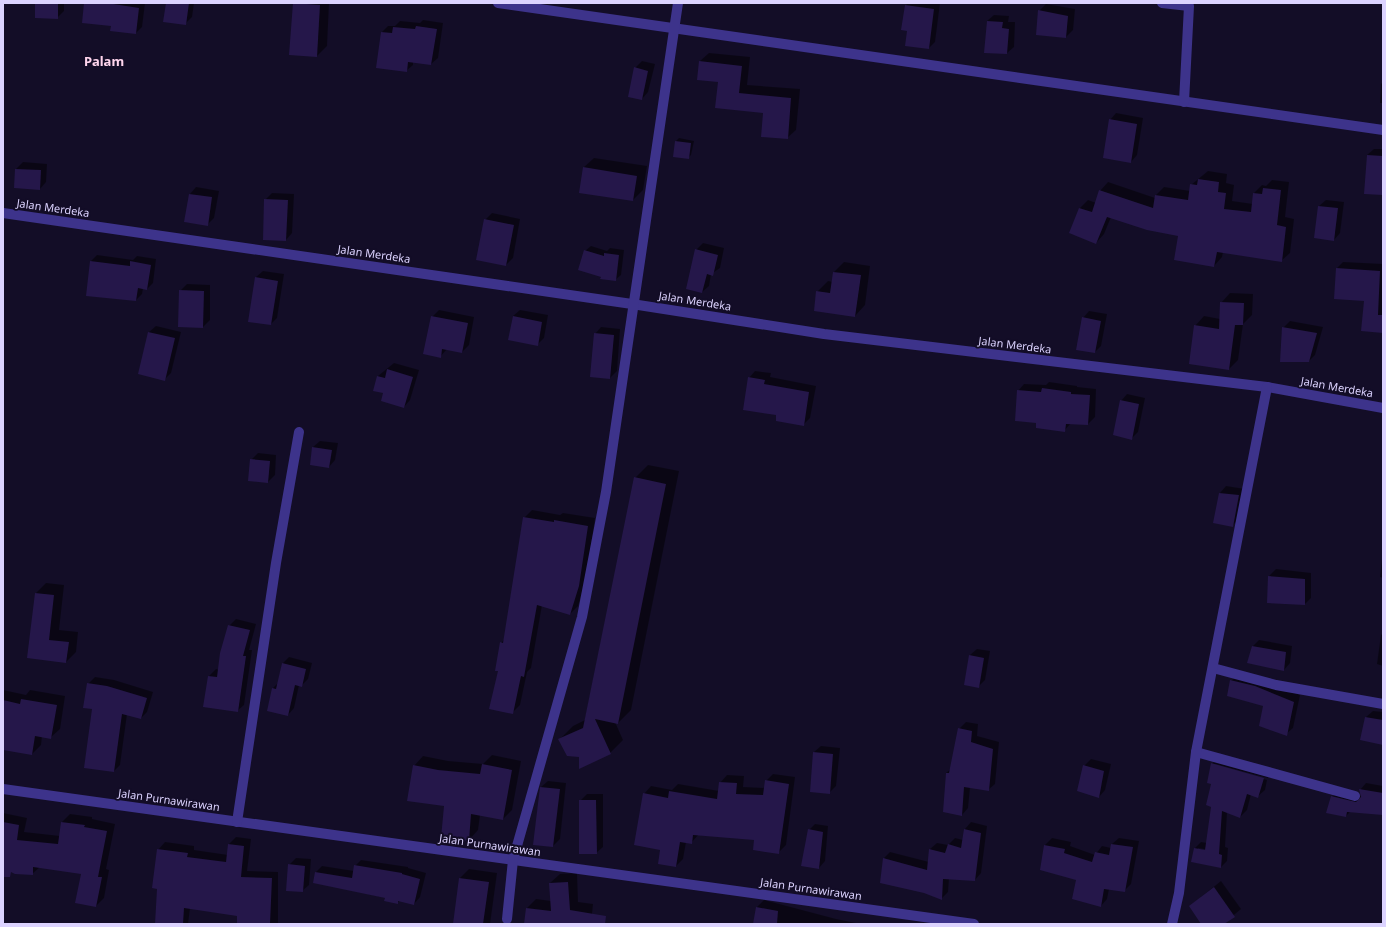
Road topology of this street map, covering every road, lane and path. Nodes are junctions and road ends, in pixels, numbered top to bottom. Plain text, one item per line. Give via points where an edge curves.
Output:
1 (498, 3) edge
2 (678, 3) edge
3 (1162, 3) edge
4 (674, 30) junction
5 (1184, 102) junction
6 (1383, 130) edge
7 (3, 213) edge
8 (632, 304) junction
9 (1267, 387) junction
10 (1383, 408) edge
11 (299, 432) dead end
12 (1213, 668) junction
13 (1383, 704) edge
14 (1196, 752) junction
15 (3, 790) edge
16 (1355, 796) dead end
17 (237, 822) junction
18 (513, 860) junction
19 (507, 919) dead end
20 (974, 924) edge
21 (1172, 924) edge

1 - 4 street
2 - 4 street
3 - 5 street via 1190,6
4 - 5 street
4 - 8 street
5 - 6 street
7 - 8 street, Jalan Merdeka
8 - 9 street, Jalan Merdeka via 824,334
8 - 18 street via 606,492 582,617
9 - 10 street, Jalan Merdeka
9 - 12 street
11 - 17 street via 276,563
12 - 13 street via 1276,684
12 - 14 street
14 - 16 street
14 - 21 street via 1179,893
15 - 17 street, Jalan Purnawirawan
17 - 18 street, Jalan Purnawirawan
18 - 19 street
18 - 20 street, Jalan Purnawirawan

